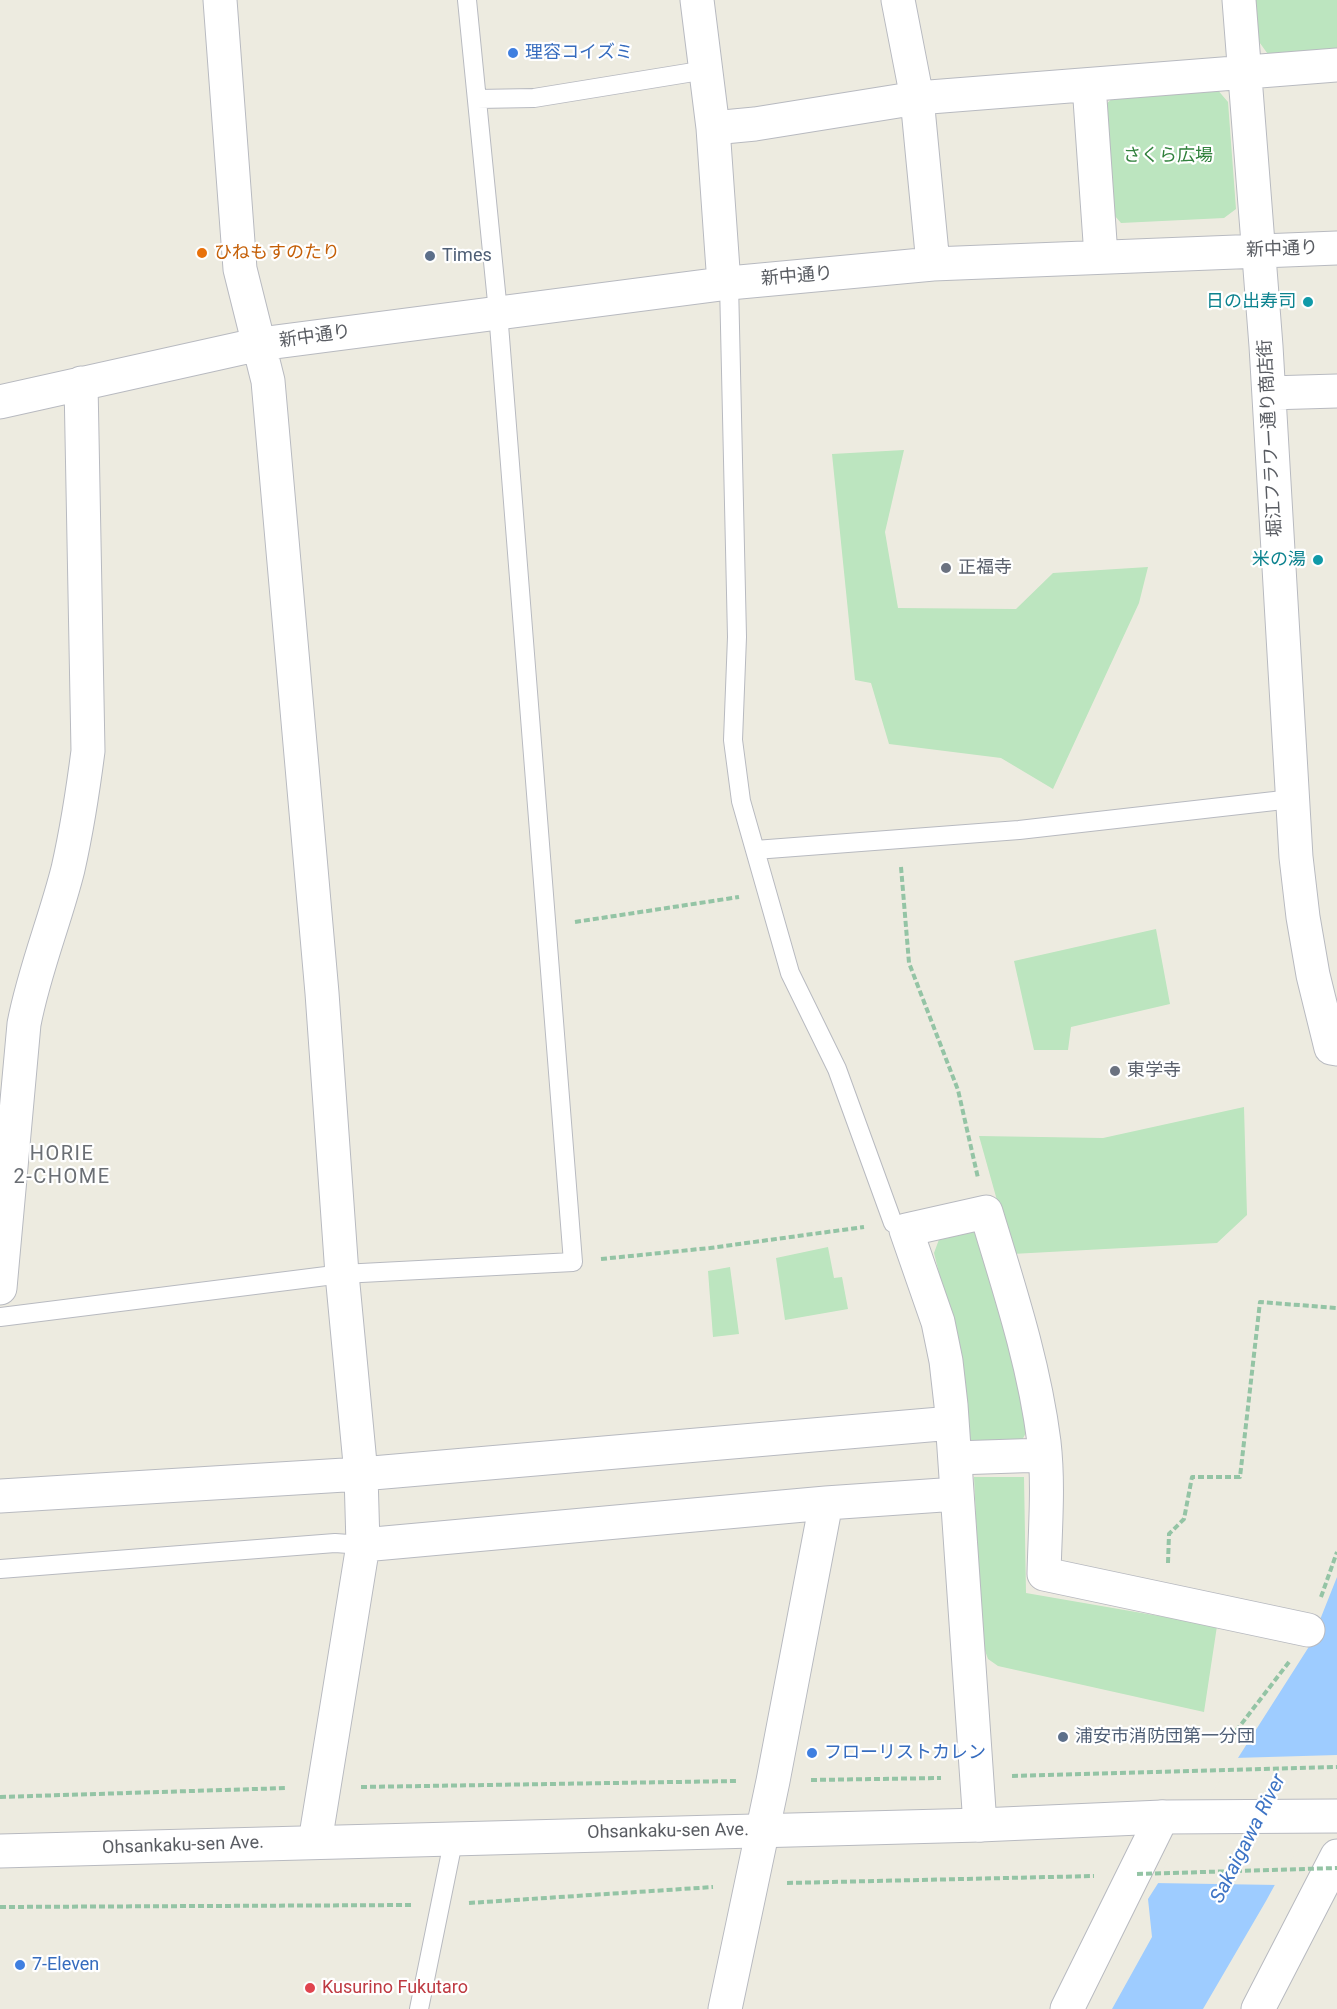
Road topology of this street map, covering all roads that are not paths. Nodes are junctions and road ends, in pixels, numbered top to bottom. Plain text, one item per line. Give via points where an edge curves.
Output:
1 (220, 0) edge
2 (467, 0) edge
3 (697, 0) edge
4 (898, 0) edge
5 (1239, 0) edge
6 (1337, 65) edge
7 (706, 70) junction
8 (1245, 73) junction
9 (1089, 85) junction
10 (916, 98) junction
11 (477, 99) junction
12 (713, 128) junction
13 (1337, 248) edge
14 (1259, 251) junction
15 (1101, 256) junction
16 (933, 264) junction
17 (727, 284) junction
18 (498, 312) junction
19 (260, 344) junction
20 (81, 383) junction
21 (1337, 391) edge
22 (1269, 393) junction
23 (0, 402) edge
24 (1292, 799) junction
25 (755, 850) junction
26 (1337, 1049) edge
27 (900, 1227) junction
28 (342, 1274) junction
29 (0, 1288) edge
30 (0, 1317) edge
31 (952, 1423) junction
32 (1045, 1455) junction
33 (955, 1458) junction
34 (361, 1474) junction
35 (957, 1494) junction
36 (0, 1496) edge
37 (826, 1503) junction
38 (363, 1545) junction
39 (0, 1569) edge
40 (1308, 1630) dead end
41 (1337, 1816) edge
42 (1173, 1817) junction
43 (980, 1825) junction
44 (762, 1829) junction
45 (454, 1838) junction
46 (315, 1842) junction
47 (0, 1851) edge
48 (1337, 1856) edge
49 (420, 2009) edge
50 (725, 2009) edge
51 (1067, 2009) edge
52 (1258, 2009) edge

1 - 19 street via 240,269
2 - 11 lane
3 - 7 street
4 - 10 street
5 - 8 street, 堀江フラワー通り商店街
6 - 8 street
7 - 11 lane via 534,98
7 - 12 street
8 - 9 street
8 - 14 street, 堀江フラワー通り商店街
9 - 10 street
9 - 15 street
10 - 12 street
10 - 16 street
11 - 18 lane
12 - 17 street
13 - 14 street, 新中通り
14 - 15 street, 新中通り
14 - 22 street, 堀江フラワー通り商店街
15 - 16 street, 新中通り
16 - 17 street, 新中通り
17 - 18 street, 新中通り
17 - 25 lane via 736,637 733,740 741,801
18 - 19 street, 新中通り
18 - 28 lane via 573,1262
19 - 20 street, 新中通り
19 - 28 street via 268,381 295,679
20 - 23 street, 新中通り
20 - 29 street via 88,751 83,799 67,870 24,1024
21 - 22 street
22 - 24 street, 堀江フラワー通り商店街
24 - 25 lane via 1019,830
24 - 26 street, 堀江フラワー通り商店街 via 1311,964 1332,1048
25 - 27 lane via 790,973 837,1069
27 - 31 street via 938,1322
27 - 32 street via 986,1212 1029,1360
28 - 30 lane
28 - 34 street
31 - 33 street
31 - 34 street
32 - 33 street
32 - 40 street via 1044,1574
33 - 35 street
34 - 36 street
34 - 38 street
35 - 37 street
35 - 43 street
37 - 38 street
37 - 44 street
38 - 39 lane via 335,1543
38 - 46 street
41 - 42 street, Ohsankaku-sen Ave.
42 - 43 street, Ohsankaku-sen Ave.
42 - 51 street via 1135,1875
43 - 44 street, Ohsankaku-sen Ave.
44 - 45 street, Ohsankaku-sen Ave.
44 - 50 street
45 - 46 street, Ohsankaku-sen Ave.
45 - 49 lane
46 - 47 street, Ohsankaku-sen Ave.
48 - 52 street

